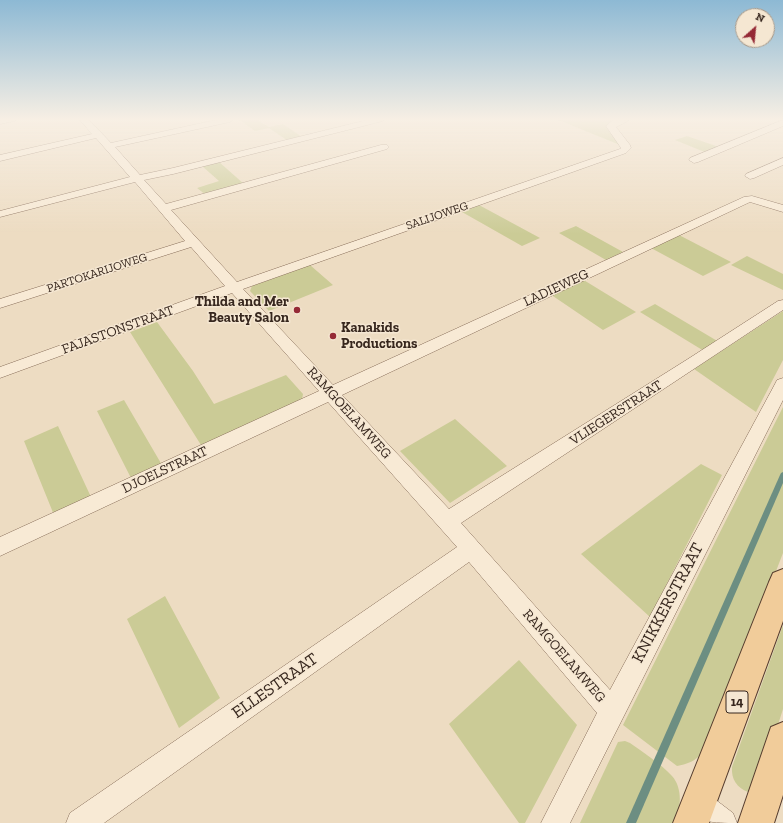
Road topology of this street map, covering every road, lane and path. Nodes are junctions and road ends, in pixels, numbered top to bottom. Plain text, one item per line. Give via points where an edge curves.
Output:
1 (120, 157) edge
2 (226, 157) edge
3 (346, 157) edge
4 (605, 157) edge
5 (700, 157) edge
6 (694, 160) dead end
7 (783, 162) edge
8 (750, 176) dead end
9 (138, 178) junction
10 (164, 208) junction
11 (783, 210) edge
12 (0, 214) edge
13 (193, 242) junction
14 (235, 287) junction
15 (0, 304) edge
16 (783, 304) edge
17 (0, 373) edge
18 (783, 384) edge
19 (330, 393) junction
20 (447, 520) junction
21 (0, 547) edge
22 (471, 549) junction
23 (783, 582) edge
24 (612, 711) junction
25 (783, 739) edge
26 (694, 814) edge
27 (80, 823) edge
28 (555, 823) edge
29 (723, 823) edge
30 (756, 823) edge

1 - 9 street, RAMGOELAMWEG
2 - 9 street
3 - 10 street
4 - 14 street, SALIJOWEG
5 - 6 street
7 - 8 street
9 - 10 street, RAMGOELAMWEG
9 - 12 street
10 - 13 street, RAMGOELAMWEG
11 - 19 street, LADIEWEG via 748,199
13 - 14 street, RAMGOELAMWEG
13 - 15 street, PARTOKARIJOWEG
14 - 17 street, FAJASTONSTRAAT
14 - 19 street, RAMGOELAMWEG
16 - 20 street, VLIEGERSTRAAT
18 - 24 street, KNIKKERSTRAAT
19 - 20 street, RAMGOELAMWEG
19 - 21 street, DJOELSTRAAT
20 - 22 street, RAMGOELAMWEG
22 - 24 street, RAMGOELAMWEG
22 - 27 street, ELLESTRAAT
23 - 26 main road, 14
24 - 28 street, KNIKKERSTRAAT
25 - 30 main road
26 - 29 street

